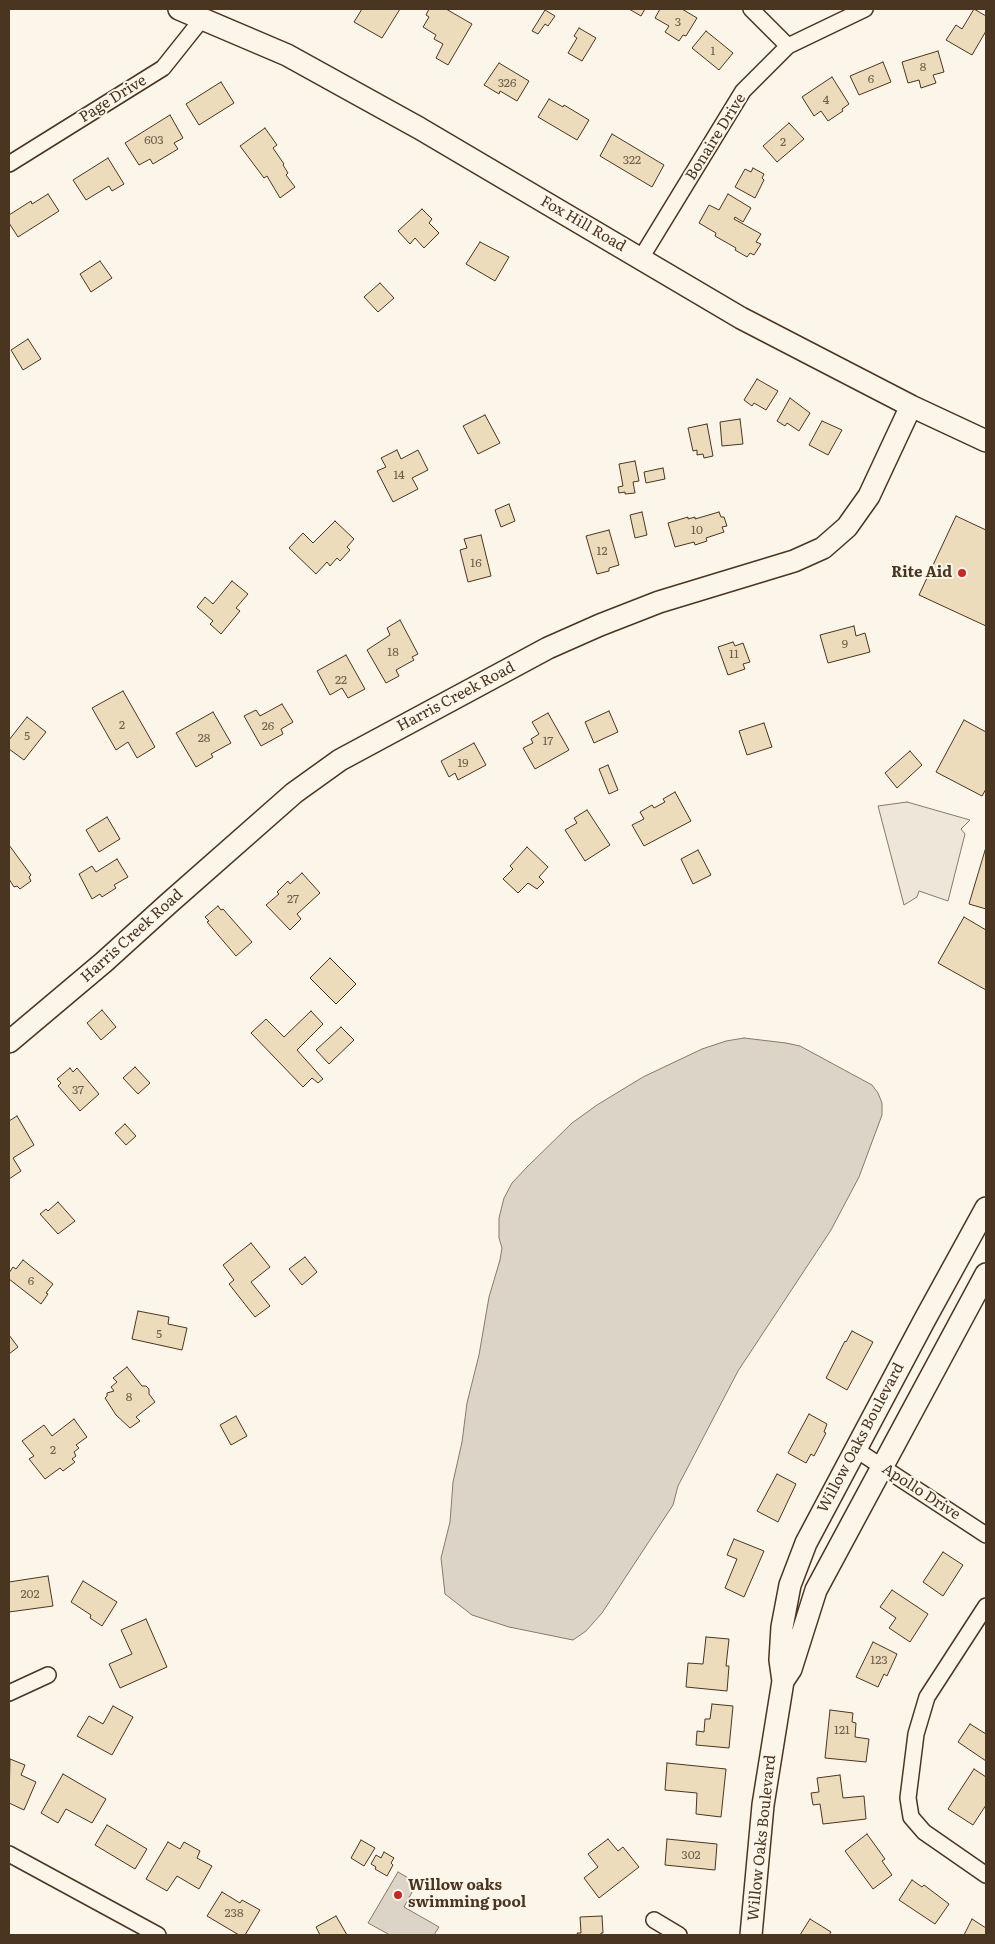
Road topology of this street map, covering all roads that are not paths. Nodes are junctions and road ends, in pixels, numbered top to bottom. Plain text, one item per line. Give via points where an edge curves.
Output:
1 (179, 9) edge
2 (751, 9) edge
3 (865, 9) edge
4 (202, 19) junction
5 (788, 46) junction
6 (9, 164) edge
7 (641, 258) junction
8 (911, 406) junction
9 (986, 441) edge
10 (9, 1042) edge
11 (986, 1208) edge
12 (986, 1274) edge
13 (855, 1450) junction
14 (882, 1467) junction
15 (986, 1535) edge
16 (986, 1606) edge
17 (48, 1675) dead end
18 (783, 1682) junction
19 (9, 1693) edge
20 (9, 1854) edge
21 (986, 1875) edge
22 (654, 1920) dead end
23 (158, 1935) edge
24 (679, 1935) edge
25 (751, 1935) edge

1 - 4 street, Fox Hill Road
2 - 5 street
3 - 5 street, Bonaire Drive
4 - 6 street, Page Drive via 163,68
4 - 7 street, Fox Hill Road via 295,60 419,128
5 - 7 street, Bonaire Drive via 743,91
7 - 8 street, Fox Hill Road via 741,318
8 - 9 street, Fox Hill Road
8 - 10 street, Harris Creek Road via 865,502 846,527 823,548 794,561 659,602 600,625 548,648 340,760 294,793
11 - 13 street, Willow Oaks Boulevard
12 - 14 street, Willow Oaks Boulevard
13 - 14 street, Apollo Drive
13 - 18 street, Willow Oaks Boulevard via 806,1543 790,1586 782,1627 780,1660
14 - 15 street, Apollo Drive
14 - 18 street, Willow Oaks Boulevard via 816,1590 791,1669
16 - 21 street via 927,1697 916,1734 908,1798 911,1817 924,1832
17 - 19 street
18 - 25 street, Willow Oaks Boulevard via 763,1805
20 - 23 street
22 - 24 street

